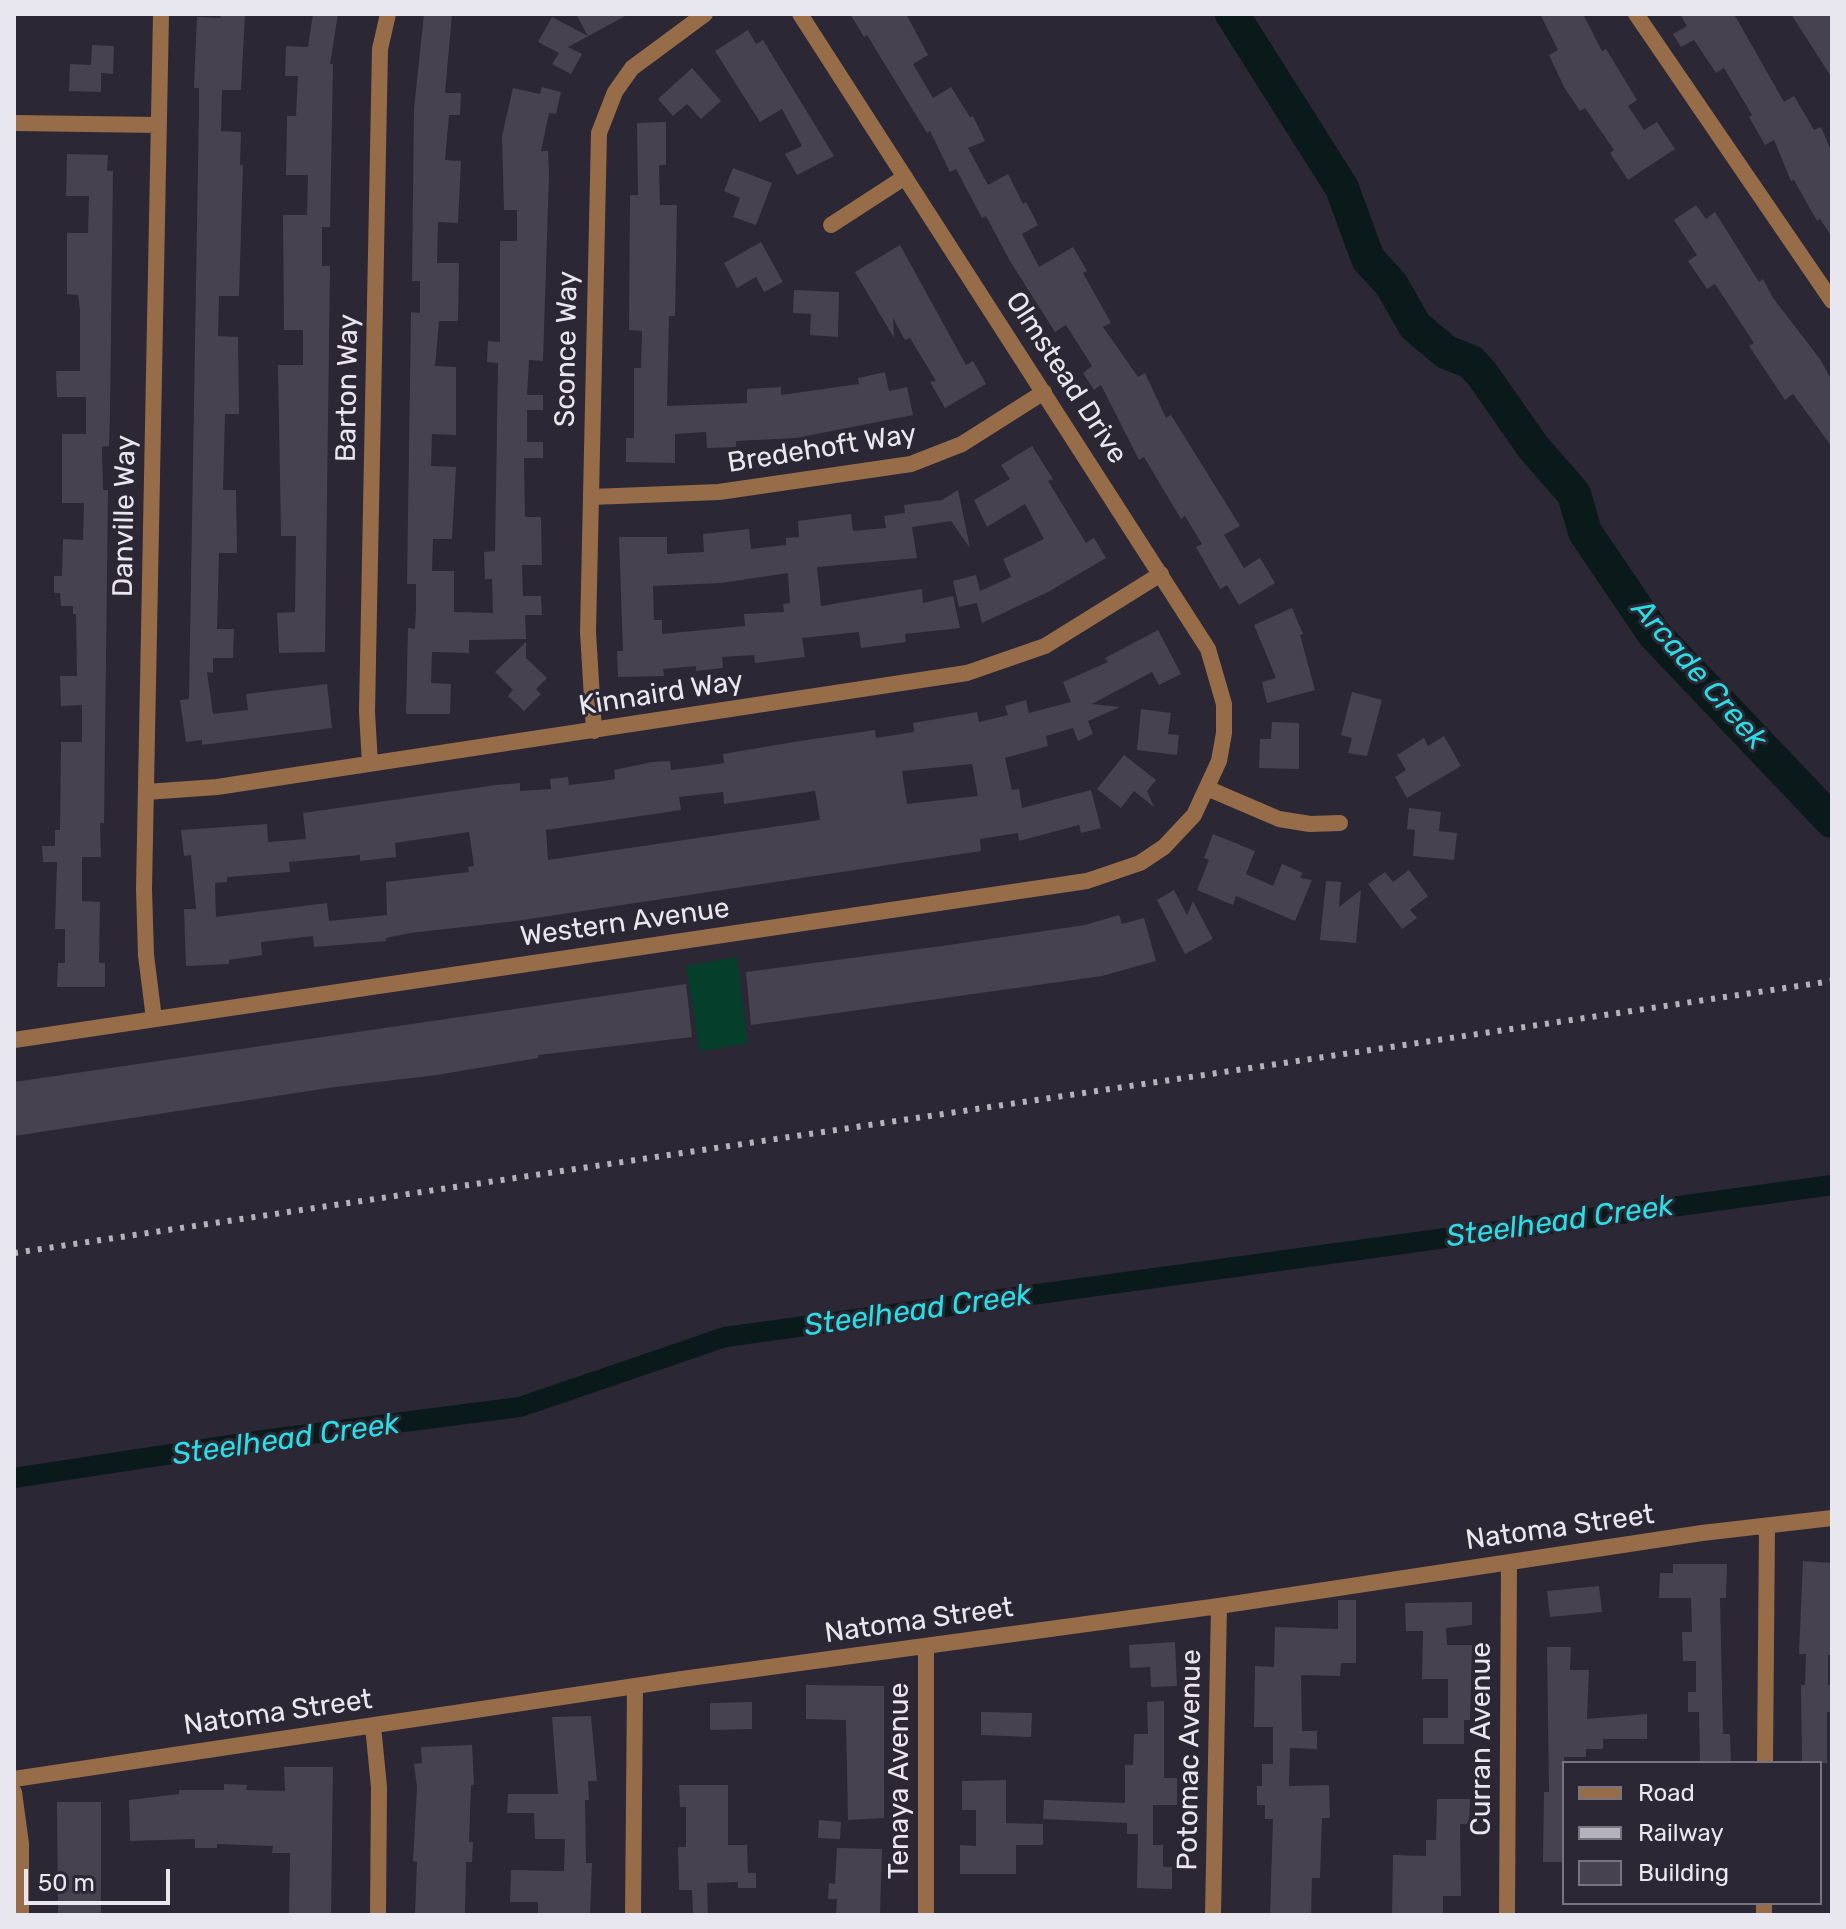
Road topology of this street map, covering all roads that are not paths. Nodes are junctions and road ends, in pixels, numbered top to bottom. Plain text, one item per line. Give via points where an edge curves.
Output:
1 (161, 14) edge
2 (388, 14) edge
3 (705, 14) edge
4 (800, 14) edge
5 (1636, 14) edge
6 (14, 123) edge
7 (159, 125) junction
8 (905, 177) junction
9 (831, 225) dead end
10 (1832, 301) edge
11 (1044, 392) junction
12 (591, 497) junction
13 (1161, 574) junction
14 (594, 731) junction
15 (370, 764) junction
16 (1209, 789) junction
17 (146, 792) junction
18 (1340, 823) dead end
19 (154, 1019) junction
20 (14, 1040) edge
21 (1832, 1518) edge
22 (1767, 1526) junction
23 (1509, 1563) junction
24 (1219, 1606) junction
25 (926, 1647) junction
26 (635, 1686) junction
27 (373, 1726) junction
28 (1765, 1761) edge
29 (14, 1779) edge
30 (14, 1792) edge
31 (21, 1915) edge
32 (378, 1915) edge
33 (633, 1915) edge
34 (926, 1915) edge
35 (1213, 1915) edge
36 (1507, 1915) edge

1 - 7 street, Danville Way
2 - 15 street, Barton Way via 380,49
3 - 12 street, Sconce Way via 632,68 615,92 599,133
4 - 8 street, Olmstead Drive
5 - 10 street
6 - 7 street
7 - 17 street, Danville Way
8 - 9 street
8 - 11 street, Olmstead Drive
11 - 12 street, Bredehoft Way via 962,444 911,464 719,492
11 - 13 street, Olmstead Drive
12 - 14 street, Sconce Way via 588,632
13 - 14 street, Kinnaird Way via 1045,646 967,673
13 - 16 street, Olmstead Drive via 1202,637 1218,676 1224,733
14 - 15 street, Kinnaird Way
15 - 17 street, Kinnaird Way
16 - 18 street via 1279,819
16 - 19 street, Western Avenue via 1194,815 1164,847 1115,875
17 - 19 street, Danville Way via 145,915
19 - 20 street, Western Avenue
21 - 22 street, Natoma Street
22 - 23 street, Natoma Street
22 - 28 street
23 - 24 street, Natoma Street
23 - 36 street, Curran Avenue
24 - 25 street, Natoma Street
24 - 35 street, Potomac Avenue
25 - 26 street, Natoma Street
25 - 34 street, Tenaya Avenue
26 - 27 street, Natoma Street
26 - 33 street
27 - 29 street, Natoma Street
27 - 32 street via 379,1787
30 - 31 street via 21,1844

